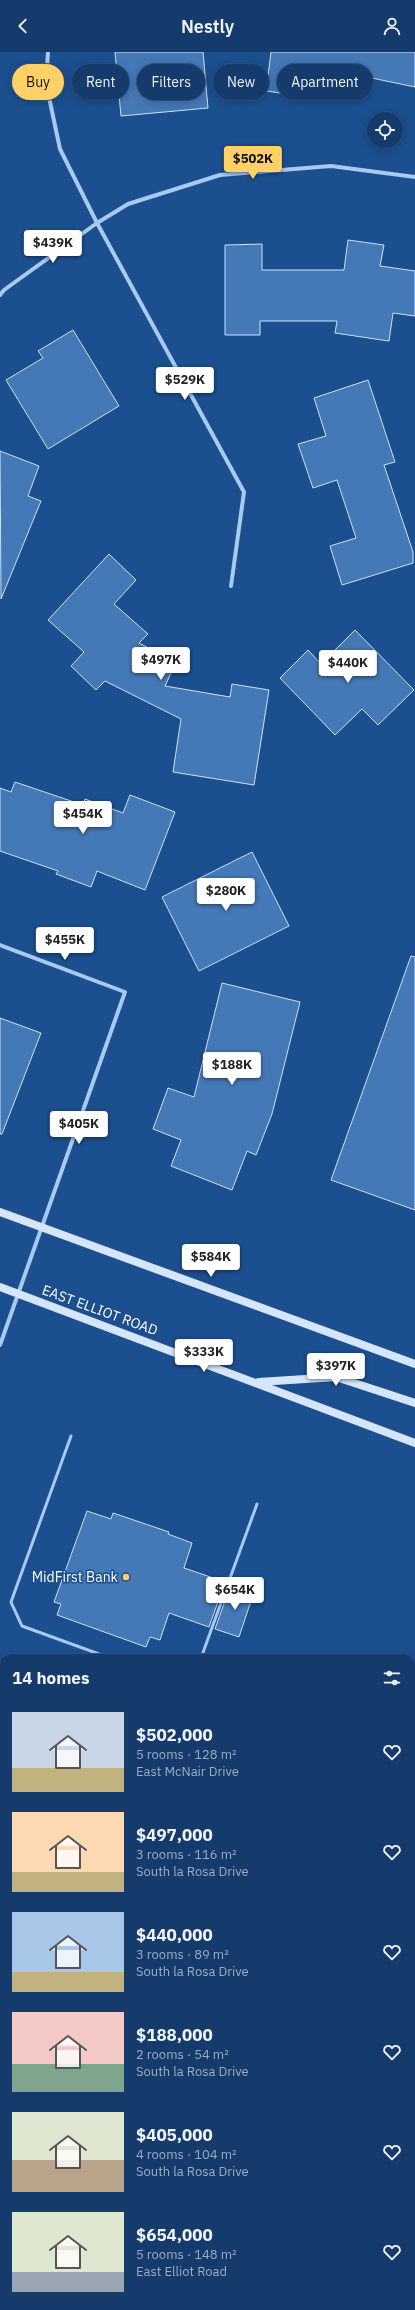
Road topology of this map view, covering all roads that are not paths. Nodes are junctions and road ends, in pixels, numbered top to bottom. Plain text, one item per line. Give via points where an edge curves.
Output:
1 (48, 52) edge
2 (415, 177) edge
3 (97, 223) junction
4 (0, 295) edge
5 (231, 586) dead end
6 (0, 945) edge
7 (0, 1212) edge
8 (41, 1227) junction
9 (0, 1287) edge
10 (17, 1293) junction
11 (0, 1345) edge
12 (415, 1364) edge
13 (256, 1382) junction
14 (415, 1403) edge
15 (71, 1436) dead end
16 (415, 1443) edge
17 (257, 1504) dead end
18 (99, 1654) edge
19 (202, 1654) edge

1 - 3 street via 46,83 60,149
2 - 3 street via 331,166 220,175 128,204
3 - 4 street
3 - 5 street via 244,492
6 - 8 street via 125,992
7 - 8 main road
8 - 10 street
8 - 12 main road
9 - 10 main road, EAST ELLIOT ROAD
10 - 11 street
10 - 13 main road, EAST ELLIOT ROAD
13 - 14 main road via 336,1376
13 - 16 main road, EAST ELLIOT ROAD
15 - 18 lane via 11,1602 22,1626
17 - 19 lane

